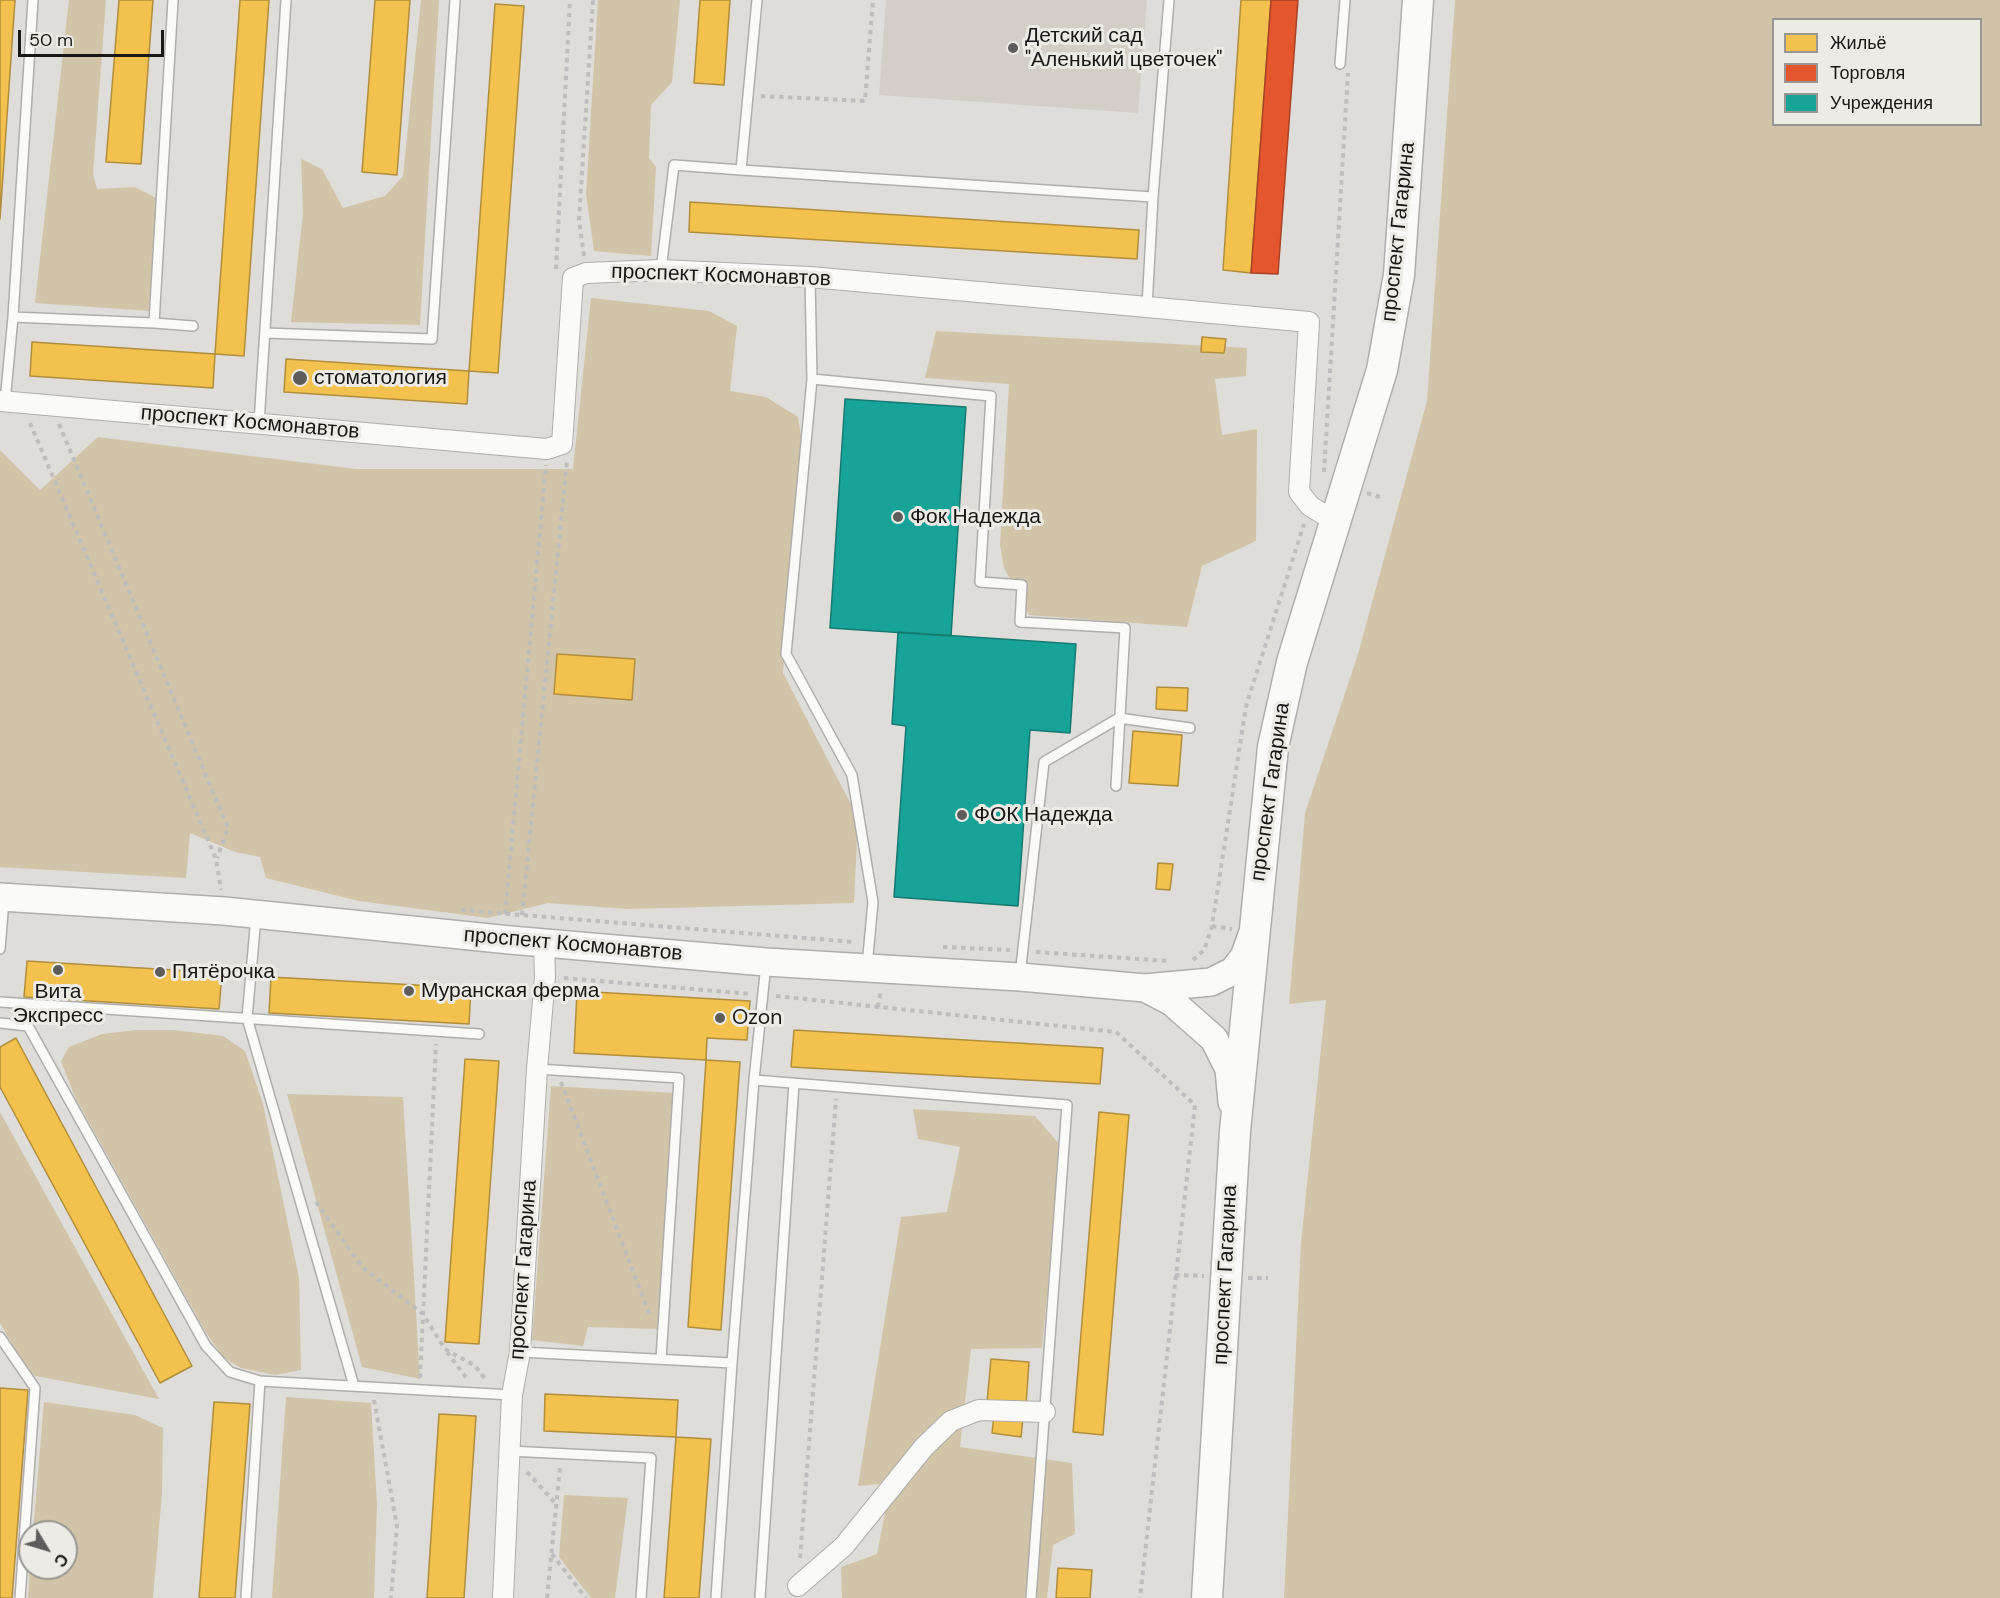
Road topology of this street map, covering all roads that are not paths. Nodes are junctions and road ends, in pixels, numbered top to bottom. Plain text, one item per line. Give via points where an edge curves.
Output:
1 (33, 0) edge
2 (173, 0) edge
3 (286, 0) edge
4 (455, 0) edge
5 (757, 0) edge
6 (1169, 0) edge
7 (1345, 0) edge
8 (1418, 0) edge
9 (1344, 64) road end
10 (741, 170) junction
11 (1153, 197) junction
12 (661, 270) junction
13 (810, 277) junction
14 (1147, 307) junction
15 (13, 317) junction
16 (154, 323) junction
17 (193, 326) dead end
18 (266, 333) junction
19 (812, 379) junction
20 (9, 402) edge
21 (259, 423) junction
22 (1336, 522) junction
23 (1119, 718) junction
24 (1190, 728) dead end
25 (1116, 786) dead end
26 (2, 898) edge
27 (256, 915) junction
28 (1253, 932) junction
29 (544, 942) junction
30 (0, 949) edge
31 (868, 956) junction
32 (766, 962) junction
33 (1020, 977) junction
34 (1145, 988) junction
35 (0, 1002) edge
36 (247, 1018) junction
37 (0, 1023) edge
38 (479, 1034) dead end
39 (546, 1070) junction
40 (754, 1080) junction
41 (794, 1083) junction
42 (1235, 1131) junction
43 (0, 1337) edge
44 (520, 1352) junction
45 (661, 1359) junction
46 (732, 1363) junction
47 (260, 1381) junction
48 (354, 1386) junction
49 (512, 1395) junction
50 (1045, 1412) junction
51 (509, 1451) junction
52 (798, 1586) road end
53 (20, 1598) edge
54 (246, 1598) edge
55 (503, 1598) edge
56 (641, 1598) edge
57 (716, 1598) edge
58 (760, 1598) edge
59 (1031, 1598) edge
60 (1207, 1598) edge

1 - 15 lane
2 - 16 lane
3 - 18 lane
4 - 18 lane via 432,339
5 - 10 lane
6 - 11 lane
7 - 9 lane
8 - 22 main road, проспект Гагарина via 1399,275 1382,370
10 - 11 lane
10 - 12 lane via 674,165
11 - 14 lane
12 - 13 street, проспект Космонавтов
12 - 21 street, проспект Космонавтов via 586,273 573,278 562,444 547,449
13 - 14 street, проспект Космонавтов
13 - 19 lane
14 - 22 street, проспект Космонавтов via 1309,322 1299,492 1310,506
15 - 16 lane
15 - 20 lane
16 - 17 lane
18 - 21 lane
19 - 23 lane via 991,396 980,582 1022,585 1020,622 1125,628
19 - 31 lane via 786,654 852,775 873,902
20 - 21 street, проспект Космонавтов
22 - 28 main road, проспект Гагарина via 1292,662 1273,747
23 - 24 lane
23 - 25 lane
23 - 33 lane via 1044,762
26 - 27 main road, проспект Космонавтов
26 - 30 lane
27 - 29 main road, проспект Космонавтов
27 - 36 lane
28 - 34 main road via 1244,957 1233,971 1211,982
28 - 42 main road, проспект Гагарина
29 - 32 main road, проспект Космонавтов
29 - 39 street, проспект Гагарина
31 - 32 main road, проспект Космонавтов
31 - 33 main road, проспект Космонавтов
32 - 40 lane
33 - 34 main road, проспект Космонавтов
34 - 42 main road via 1172,1002 1214,1039 1229,1069
35 - 36 lane
36 - 38 lane
36 - 48 lane
37 - 47 lane via 28,1026 206,1346 230,1372
39 - 44 street, проспект Гагарина
39 - 45 lane via 679,1078
40 - 41 lane
40 - 46 lane
41 - 50 lane via 1067,1105
41 - 58 lane
42 - 60 main road, проспект Гагарина
43 - 53 lane via 35,1388
44 - 45 lane
44 - 49 street, проспект Гагарина
45 - 46 lane
46 - 57 lane
47 - 48 lane
47 - 54 lane
48 - 49 lane
49 - 51 street, проспект Гагарина
50 - 52 street via 979,1410 951,1421 924,1447 843,1546
50 - 59 lane
51 - 55 street, проспект Гагарина
51 - 56 lane via 651,1458

